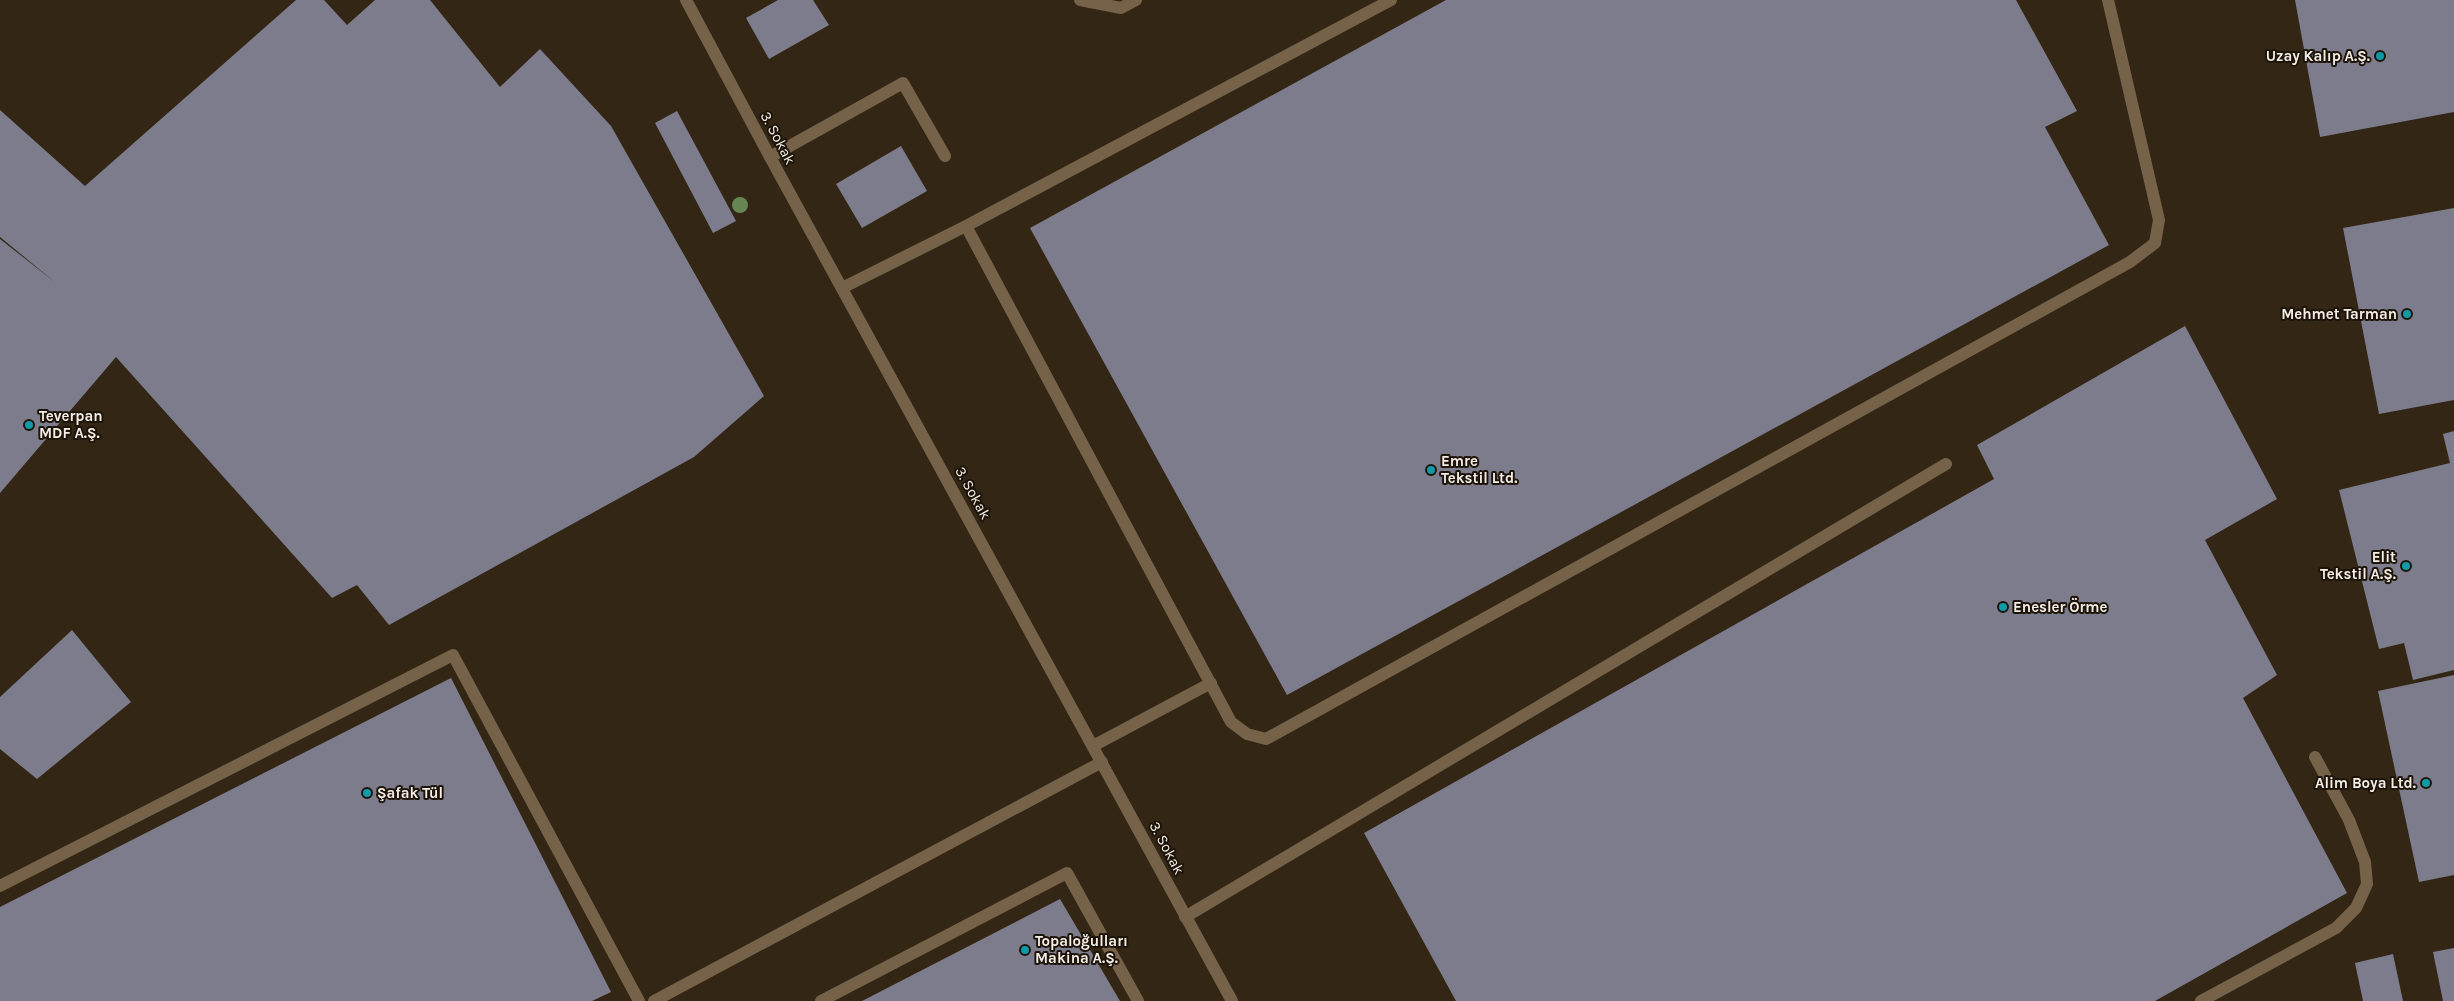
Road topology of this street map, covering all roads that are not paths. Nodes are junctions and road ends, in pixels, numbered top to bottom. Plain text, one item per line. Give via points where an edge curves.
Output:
1 (686, 0) edge
2 (1080, 0) edge
3 (1136, 0) edge
4 (1391, 0) edge
5 (2108, 0) edge
6 (945, 156) dead end
7 (770, 157) junction
8 (966, 226) junction
9 (842, 288) junction
10 (1946, 464) dead end
11 (1211, 684) junction
12 (1093, 746) junction
13 (2315, 757) dead end
14 (1102, 762) junction
15 (0, 886) edge
16 (1185, 917) junction
17 (639, 1001) edge
18 (654, 1001) edge
19 (821, 1001) edge
20 (1138, 1001) edge
21 (1232, 1001) edge
22 (2202, 1001) edge

1 - 7 street, 3. Sokak
2 - 3 street via 1121,8
4 - 8 street
5 - 11 street via 2159,220 2155,243 2130,262 1266,739 1247,734 1231,722
6 - 7 street via 903,83
7 - 9 street, 3. Sokak
8 - 9 street
8 - 11 street
9 - 12 street, 3. Sokak
10 - 16 street
11 - 12 street
12 - 14 street, 3. Sokak
13 - 22 street via 2349,820 2366,862 2367,884 2356,908 2336,928
14 - 16 street, 3. Sokak
14 - 18 street
15 - 17 street via 453,655
16 - 21 street, 3. Sokak
19 - 20 street via 1067,873

